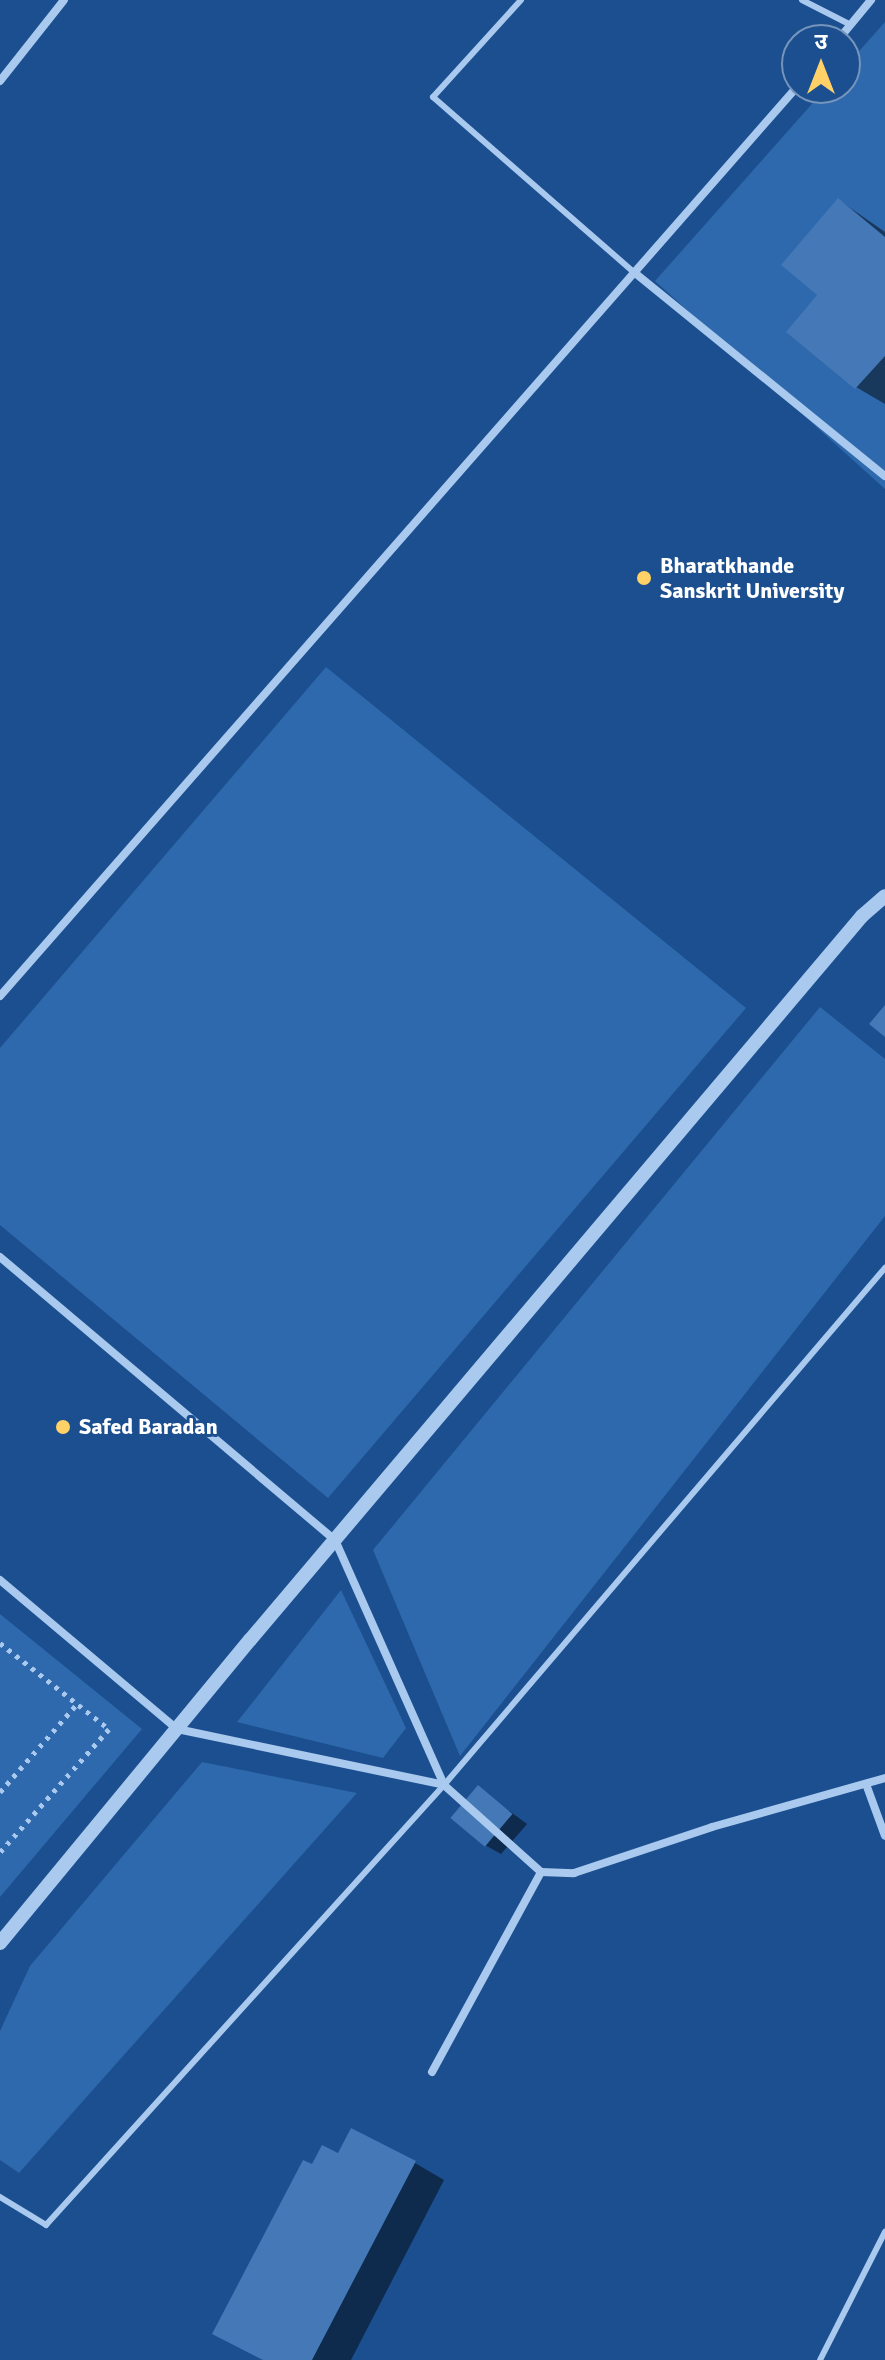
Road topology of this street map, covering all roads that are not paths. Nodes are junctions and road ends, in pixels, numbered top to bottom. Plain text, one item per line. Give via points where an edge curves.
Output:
1 (64, 0) edge
2 (521, 0) edge
3 (802, 0) edge
4 (871, 0) edge
5 (849, 24) edge
6 (852, 24) edge
7 (0, 81) edge
8 (782, 104) edge
9 (635, 273) junction
10 (885, 476) edge
11 (885, 896) edge
12 (0, 996) edge
13 (0, 1257) edge
14 (885, 1268) edge
15 (335, 1540) junction
16 (0, 1580) edge
17 (177, 1729) junction
18 (885, 1778) edge
19 (866, 1784) junction
20 (444, 1785) junction
21 (885, 1836) edge
22 (541, 1872) junction
23 (0, 1943) edge
24 (432, 2072) dead end
25 (0, 2197) edge
26 (885, 2232) edge
27 (820, 2360) edge

1 - 7 street
2 - 9 lane via 433,97
3 - 5 lane
4 - 6 street
8 - 9 street
9 - 10 street
9 - 12 street
11 - 15 street via 862,916
13 - 15 street
14 - 20 lane
15 - 17 street
15 - 20 street
16 - 17 street
17 - 20 street
17 - 23 street
18 - 19 street
19 - 21 street
19 - 22 street via 574,1873
20 - 22 street
20 - 25 lane via 46,2225
22 - 24 street
26 - 27 lane

